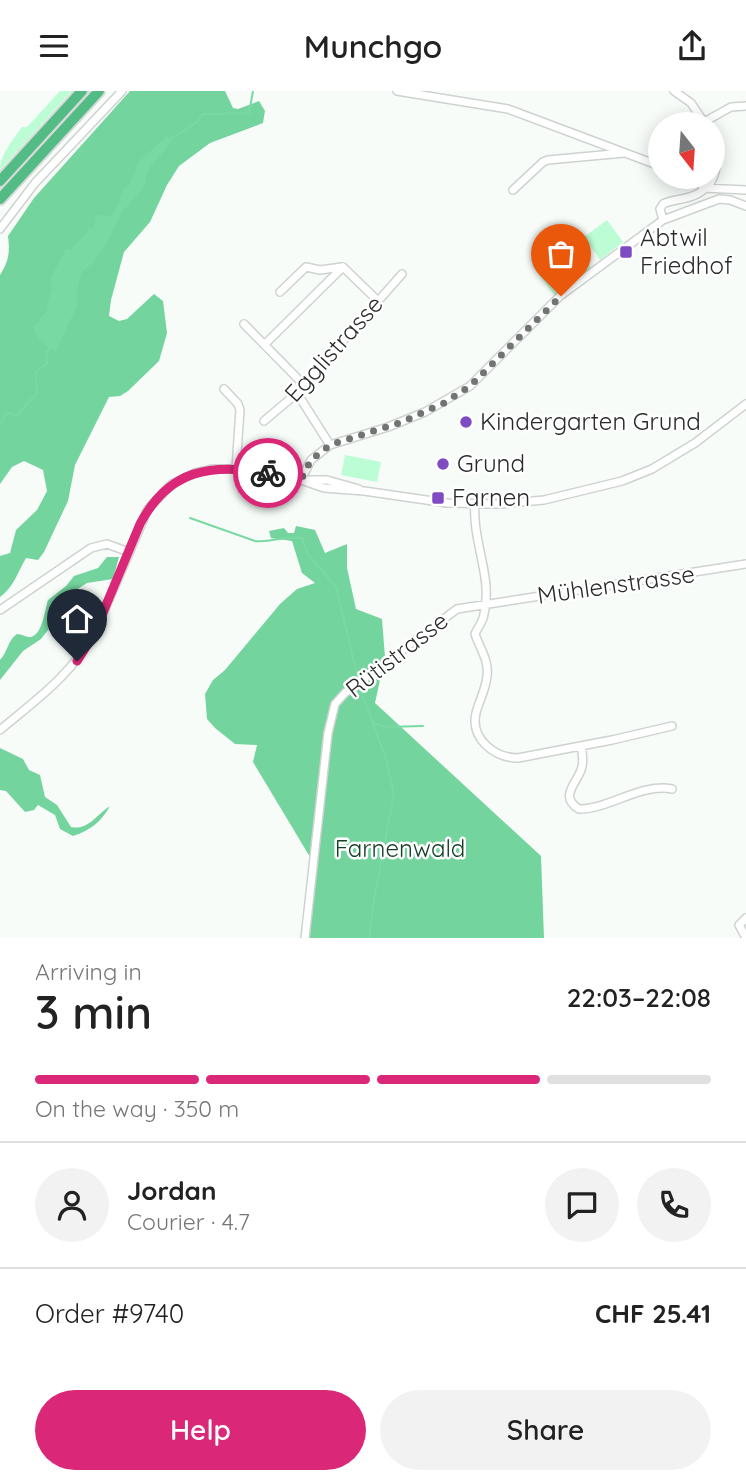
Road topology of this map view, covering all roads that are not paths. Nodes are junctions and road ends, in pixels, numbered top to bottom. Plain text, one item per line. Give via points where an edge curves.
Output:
1 (82, 91) edge
2 (99, 91) edge
3 (122, 91) edge
4 (397, 91) edge
5 (674, 91) edge
6 (746, 106) edge
7 (697, 112) edge
8 (723, 112) edge
9 (624, 152) junction
10 (648, 161) edge
11 (0, 181) edge
12 (702, 189) edge
13 (724, 189) edge
14 (513, 190) dead end
15 (746, 190) edge
16 (0, 199) edge
17 (746, 206) edge
18 (663, 220) junction
19 (0, 229) edge
20 (343, 267) junction
21 (402, 274) dead end
22 (280, 292) dead end
23 (378, 301) junction
24 (244, 324) dead end
25 (265, 344) junction
26 (304, 385) junction
27 (224, 389) dead end
28 (297, 393) junction
29 (746, 404) edge
30 (264, 421) dead end
31 (330, 445) junction
32 (236, 468) junction
33 (301, 480) junction
34 (475, 504) junction
35 (129, 552) junction
36 (746, 564) edge
37 (486, 604) junction
38 (0, 610) edge
39 (672, 726) dead end
40 (0, 730) edge
41 (581, 747) junction
42 (672, 789) dead end
43 (746, 918) edge
44 (305, 938) edge
45 (746, 938) edge

1 - 11 highway
2 - 16 highway
3 - 19 street via 35,183
4 - 9 street via 508,109
5 - 7 street
6 - 8 street
9 - 10 street
9 - 14 street via 543,162
12 - 18 street via 694,196 663,204
13 - 15 street
17 - 18 street via 719,199
18 - 31 street via 561,296 462,391 402,422
20 - 22 street, Egglistrasse via 320,271 306,267
20 - 23 street
20 - 25 street
21 - 23 street, Egglistrasse
23 - 26 street, Egglistrasse
24 - 25 street
25 - 26 street
26 - 28 street, Egglistrasse
27 - 32 street via 240,410
28 - 30 street, Egglistrasse
28 - 31 street
29 - 34 street via 695,443 643,474 544,500
31 - 33 street via 311,460
32 - 33 street
32 - 35 street via 206,470 172,484 148,509
33 - 34 street via 327,480 425,501
34 - 37 street via 474,529 486,580
35 - 38 street via 107,544 91,548
35 - 40 street via 85,650 54,687
36 - 37 street, Mühlenstrasse
37 - 41 street via 475,634 487,670 475,719 481,740 494,753 515,759
37 - 44 street, Rütistrasse via 457,609 335,704
39 - 41 street
41 - 42 street via 583,763 569,796 579,809
43 - 45 street via 738,925

